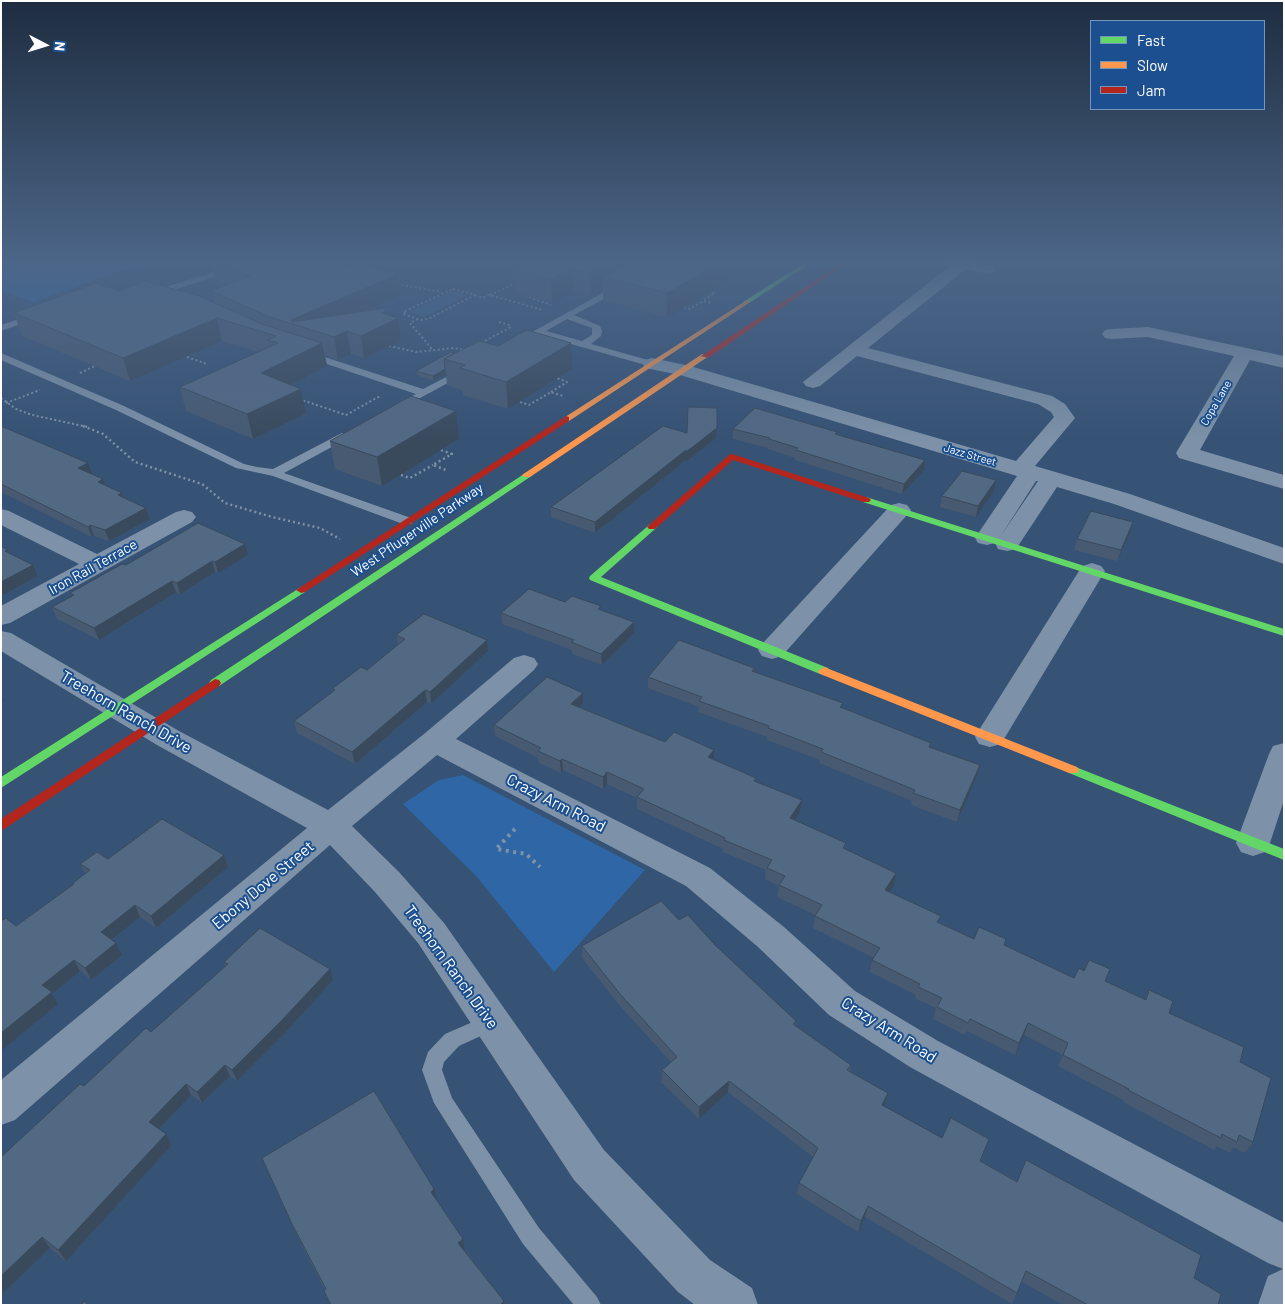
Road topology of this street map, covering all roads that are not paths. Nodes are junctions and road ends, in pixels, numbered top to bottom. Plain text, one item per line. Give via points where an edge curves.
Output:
1 (21, 321) edge
2 (558, 321) edge
3 (581, 321) edge
4 (719, 321) edge
5 (757, 321) edge
6 (887, 321) edge
7 (1, 328) edge
8 (538, 332) junction
9 (1111, 334) dead end
10 (584, 344) junction
11 (512, 346) edge
12 (854, 350) junction
13 (299, 352) edge
14 (1245, 353) junction
15 (1, 356) edge
16 (1284, 362) edge
17 (652, 364) junction
18 (473, 367) edge
19 (683, 370) junction
20 (813, 382) dead end
21 (424, 393) junction
22 (392, 410) edge
23 (360, 428) edge
24 (275, 473) junction
25 (1034, 474) junction
26 (1284, 482) edge
27 (898, 510) junction
28 (1, 516) edge
29 (184, 517) dead end
30 (407, 521) junction
31 (997, 541) junction
32 (1284, 558) edge
33 (97, 564) junction
34 (1092, 571) junction
35 (1, 616) edge
36 (1284, 632) edge
37 (1, 639) edge
38 (772, 650) junction
39 (524, 664) dead end
40 (117, 708) junction
41 (149, 726) junction
42 (990, 737) junction
43 (435, 741) junction
44 (1284, 754) edge
45 (1, 783) edge
46 (1, 826) edge
47 (331, 827) junction
48 (1253, 843) junction
49 (1284, 855) edge
50 (491, 1022) junction
51 (1, 1106) edge
52 (1284, 1247) edge
53 (1284, 1292) edge
54 (590, 1305) edge
55 (735, 1305) edge
56 (1281, 1305) edge

1 - 7 lane
2 - 8 lane
3 - 10 lane via 596,326 598,331
4 - 17 main road, West Pflugerville Parkway
5 - 19 main road, West Pflugerville Parkway
6 - 12 street
8 - 10 lane
8 - 11 lane
9 - 14 street via 1148,332
10 - 17 lane
12 - 20 street
12 - 25 street via 1045,400 1058,408 1065,418
13 - 21 lane
14 - 16 street
14 - 26 street, Copa Lane via 1187,453
15 - 24 lane via 120,408 240,466
17 - 19 street, Jazz Street
17 - 30 main road, West Pflugerville Parkway
18 - 21 lane
19 - 25 street, Jazz Street
19 - 41 main road, West Pflugerville Parkway
21 - 22 lane
23 - 24 lane
24 - 30 lane
25 - 31 street via 1020,508
25 - 32 street, Jazz Street via 1122,499
27 - 31 main road
27 - 38 street
27 - 38 main road via 732,457 594,578
28 - 33 street
29 - 33 street, Iron Rail Terrace
30 - 40 main road, West Pflugerville Parkway
31 - 34 main road
33 - 35 street, Iron Rail Terrace
34 - 36 main road
34 - 42 street
37 - 40 street, Treehorn Ranch Drive
38 - 42 main road
39 - 43 street, Ebony Dove Street
40 - 41 street, Treehorn Ranch Drive
40 - 45 main road, West Pflugerville Parkway
41 - 46 main road, West Pflugerville Parkway
41 - 47 street, Treehorn Ranch Drive
42 - 48 main road
43 - 47 street, Ebony Dove Street
43 - 52 street, Crazy Arm Road via 698,877 771,936 842,1003 924,1054
44 - 48 street
47 - 50 street, Treehorn Ranch Drive via 387,882 431,934
47 - 51 street, Ebony Dove Street
48 - 49 main road
50 - 54 lane via 452,1040 435,1058 432,1070 444,1103 531,1236
50 - 55 street, Treehorn Ranch Drive via 589,1165 694,1276
53 - 56 street

